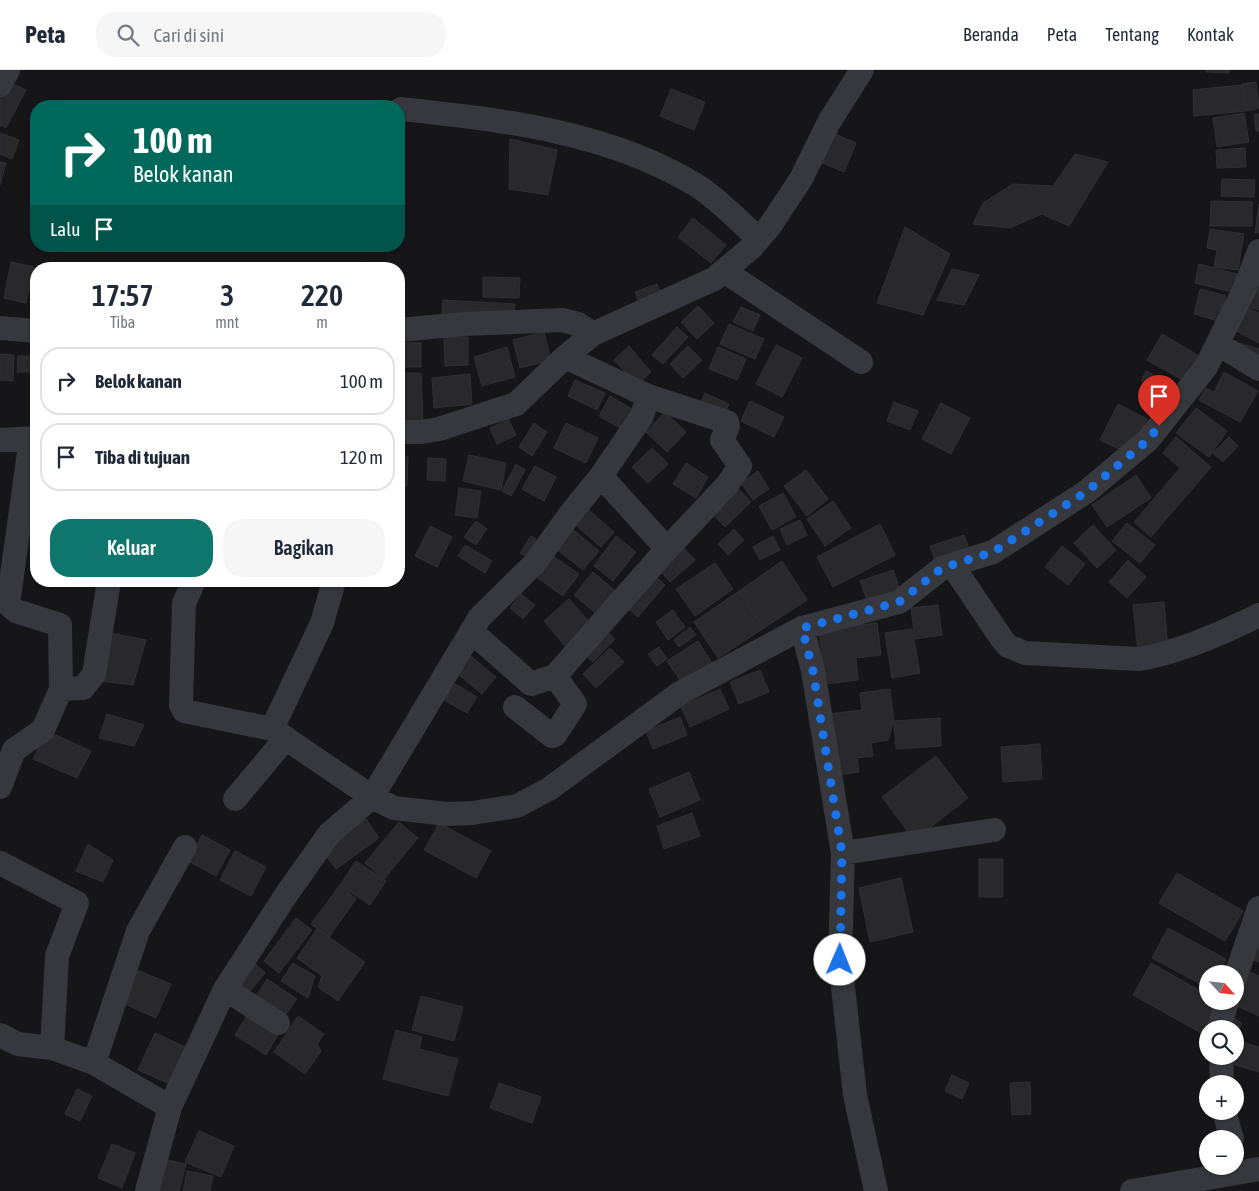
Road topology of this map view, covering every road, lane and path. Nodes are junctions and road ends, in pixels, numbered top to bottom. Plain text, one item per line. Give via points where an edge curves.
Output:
1 (8, 70) edge
2 (862, 70) edge
3 (0, 85) edge
4 (405, 109) edge
5 (759, 239) junction
6 (1259, 251) edge
7 (724, 271) junction
8 (0, 328) edge
9 (405, 329) edge
10 (30, 330) edge
11 (593, 334) junction
12 (1218, 344) junction
13 (565, 357) junction
14 (861, 362) dead end
15 (1259, 370) edge
16 (648, 396) junction
17 (405, 432) edge
18 (30, 438) edge
19 (0, 440) edge
20 (30, 464) edge
21 (601, 476) junction
22 (667, 548) junction
23 (952, 565) junction
24 (108, 587) edge
25 (191, 587) edge
26 (332, 587) edge
27 (1259, 615) edge
28 (802, 628) junction
29 (471, 631) junction
30 (556, 676) junction
31 (61, 689) junction
32 (515, 707) dead end
33 (279, 734) junction
34 (0, 787) edge
35 (372, 797) junction
36 (235, 799) dead end
37 (994, 830) dead end
38 (185, 847) dead end
39 (842, 853) junction
40 (0, 863) edge
41 (1259, 908) edge
42 (1239, 965) edge
43 (225, 989) junction
44 (278, 1023) dead end
45 (0, 1036) edge
46 (52, 1048) junction
47 (94, 1063) junction
48 (170, 1107) junction
49 (1250, 1171) edge
50 (147, 1191) edge
51 (876, 1191) edge
52 (1132, 1191) edge

1 - 3 street
2 - 5 street via 829,122 800,179
4 - 5 street via 562,132 642,158 697,185
5 - 7 street
6 - 12 street via 1246,288
7 - 11 street via 714,279
7 - 14 street
8 - 10 street
9 - 11 street via 562,320 578,324
11 - 13 street
12 - 15 street
12 - 23 street via 1206,368 1148,440 1086,492 993,552
13 - 16 street
13 - 17 street via 516,404 439,429
16 - 21 street via 642,416
16 - 22 street via 727,422 722,440 740,466 727,485
18 - 19 street
20 - 31 street via 8,604 16,611 60,625
21 - 22 street
21 - 29 street via 534,564 480,617
22 - 30 street
23 - 27 street via 1002,639 1008,646 1026,653 1138,659 1171,651
23 - 28 street via 942,568 899,602
24 - 31 street via 94,674 83,688
25 - 33 street via 184,603 182,708
26 - 33 street via 322,623
28 - 35 street via 680,693 549,789 517,806 472,813 422,813 394,808
28 - 39 street via 813,671
29 - 30 street via 531,684
29 - 35 street
30 - 32 street via 575,705 555,735 552,736
31 - 34 street via 43,730 14,750
33 - 35 street
33 - 36 street
35 - 43 street via 329,834
37 - 39 street
38 - 47 street via 138,931
39 - 51 street via 840,960 855,1095
40 - 46 street via 77,903 57,956
41 - 42 street
43 - 44 street
43 - 48 street
45 - 46 street via 18,1044
46 - 47 street
47 - 48 street
48 - 50 street
49 - 52 street

